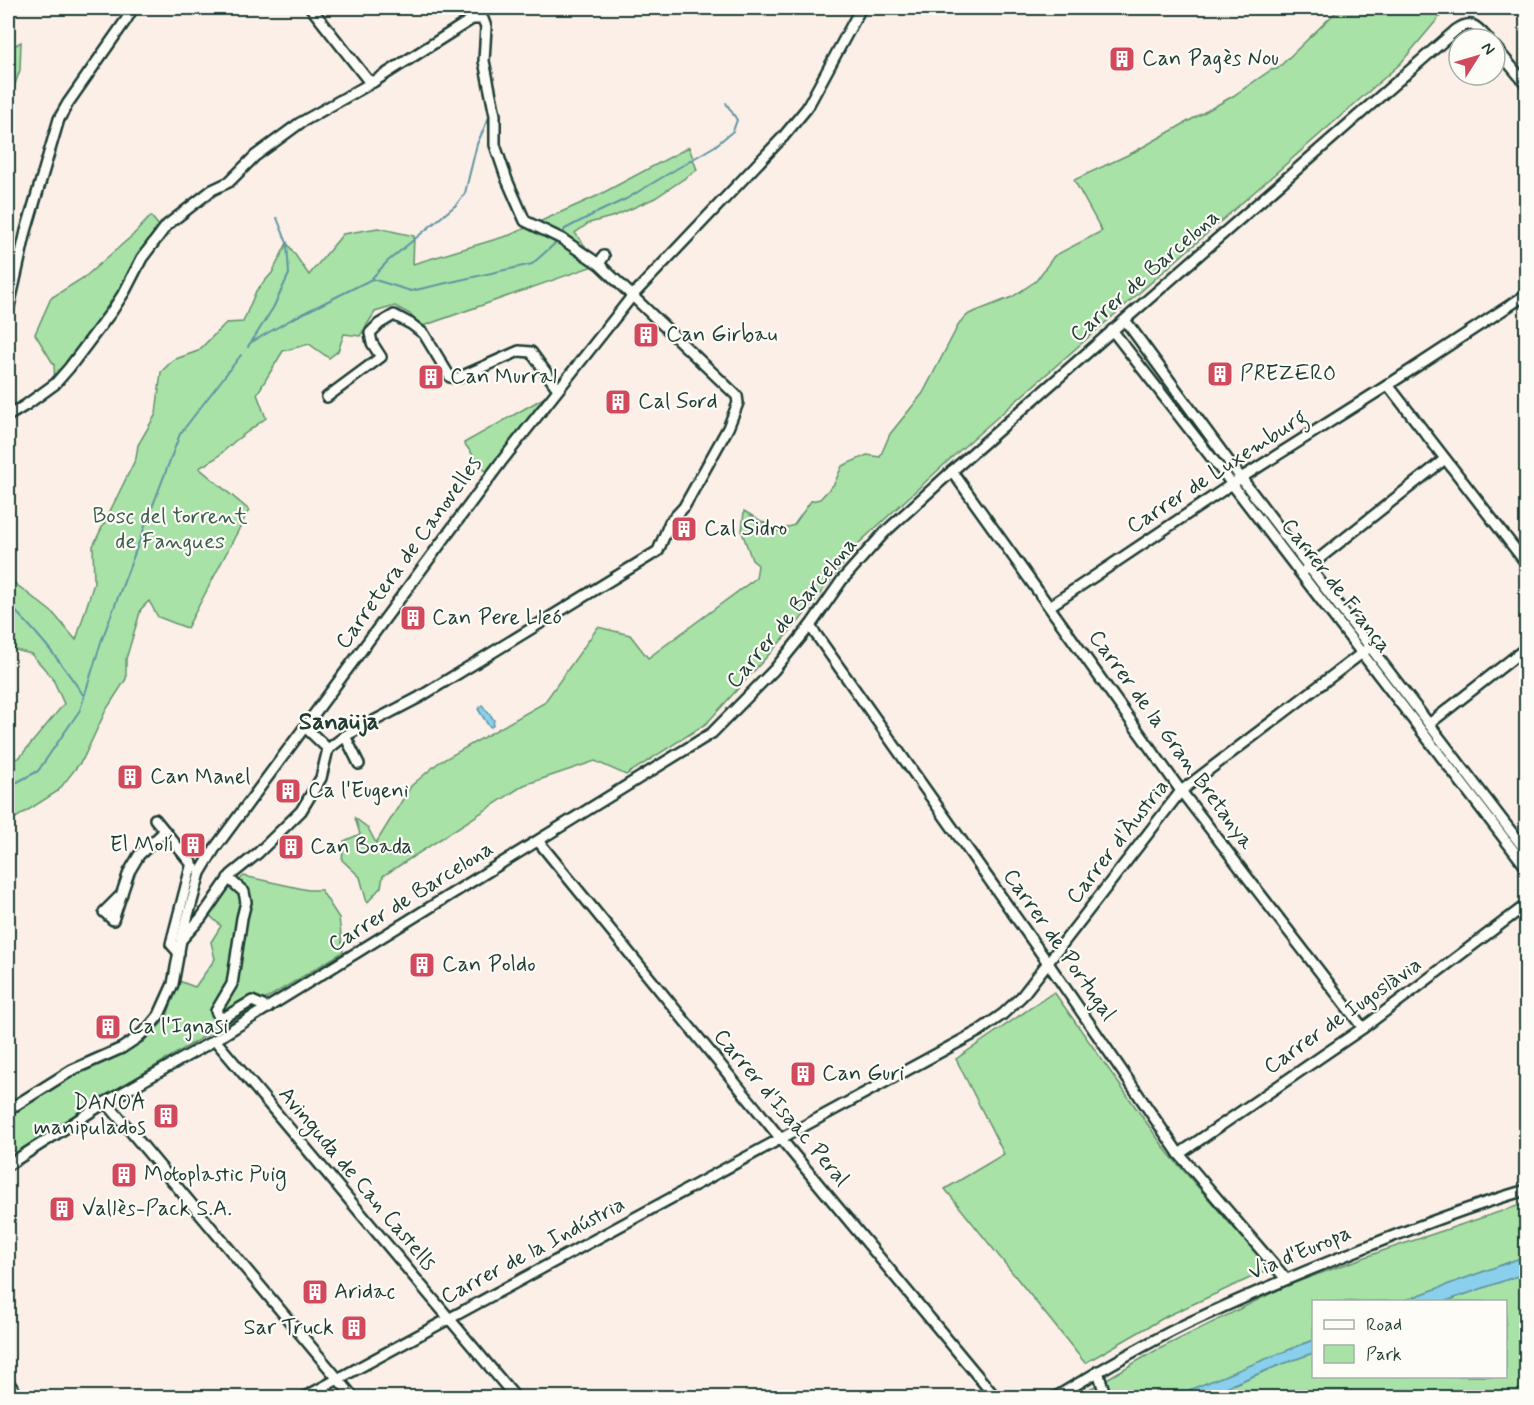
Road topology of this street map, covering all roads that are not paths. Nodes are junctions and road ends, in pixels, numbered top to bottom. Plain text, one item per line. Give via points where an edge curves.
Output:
1 (133, 8) edge
2 (310, 8) edge
3 (861, 8) edge
4 (1460, 27) edge
5 (1477, 27) edge
6 (1447, 38) edge
7 (1507, 61) edge
8 (373, 82) junction
9 (1527, 84) edge
10 (1527, 293) edge
11 (633, 296) junction
12 (8, 311) edge
13 (1125, 320) junction
14 (1112, 330) junction
15 (1388, 385) junction
16 (558, 389) junction
17 (327, 397) dead end
18 (8, 416) edge
19 (1445, 459) junction
20 (952, 471) junction
21 (1241, 478) junction
22 (1232, 484) junction
23 (1527, 563) edge
24 (1305, 570) junction
25 (1050, 606) junction
26 (810, 626) junction
27 (1527, 648) edge
28 (1366, 650) junction
29 (1430, 724) junction
30 (305, 728) junction
31 (345, 736) junction
32 (328, 749) junction
33 (359, 764) dead end
34 (1181, 791) junction
35 (155, 819) dead end
36 (165, 831) junction
37 (538, 841) junction
38 (1527, 851) edge
39 (192, 863) junction
40 (1527, 867) edge
41 (200, 873) junction
42 (228, 878) junction
43 (122, 894) dead end
44 (1527, 905) edge
45 (181, 940) junction
46 (179, 953) junction
47 (1048, 963) junction
48 (268, 1008) junction
49 (1363, 1028) junction
50 (215, 1040) junction
51 (105, 1102) junction
52 (8, 1110) edge
53 (781, 1139) junction
54 (1179, 1154) junction
55 (8, 1165) edge
56 (1527, 1190) edge
57 (1286, 1279) junction
58 (449, 1318) junction
59 (1098, 1371) junction
60 (338, 1379) junction
61 (8, 1382) edge
62 (1105, 1396) edge
63 (21, 1398) edge
64 (303, 1398) edge
65 (354, 1398) edge
66 (516, 1398) edge
67 (996, 1398) edge
68 (1054, 1398) edge

1 - 12 street via 59,119 26,231
2 - 8 street via 367,80
3 - 11 street, Carretera de Canovelles via 807,108
4 - 5 street, Carrer de Barcelona
6 - 13 street, Carrer de Barcelona
7 - 9 street
8 - 11 street via 472,19 483,19 495,145 525,221 602,260
8 - 18 street via 300,123 255,156 229,182 212,190 167,225 142,258 112,311 69,368 55,384
10 - 15 street, Carrer de Luxemburg
11 - 16 street, Carretera de Canovelles
11 - 31 street via 737,396 738,403 684,507 670,522 658,551 418,698
13 - 14 street, Carrer de Barcelona
13 - 21 street, Carrer de França
14 - 20 street, Carrer de Barcelona
14 - 22 street, Carrer de França
15 - 19 street
15 - 21 street, Carrer de Luxemburg
16 - 17 street via 531,352 519,351 458,378 450,377 424,334 394,315 370,333 381,357
16 - 30 street, Carretera de Canovelles
19 - 23 street
19 - 24 street
20 - 25 street, Carrer de la Gran Bretanya
20 - 26 street, Carrer de Barcelona via 884,533 842,580
21 - 22 street, Carrer de Luxemburg
21 - 24 street, Carrer de França
22 - 24 street, Carrer de França
22 - 25 street, Carrer de Luxemburg
24 - 28 street, Carrer de França
25 - 34 street, Carrer de la Gran Bretanya
26 - 37 street, Carrer de Barcelona via 774,670 712,733
26 - 47 street, Carrer de Portugal
27 - 29 street
28 - 29 street, Carrer de França
28 - 34 street, Carrer d'Àustria
28 - 40 street, Carrer de França
29 - 38 street, Carrer de França
30 - 32 street
30 - 41 street, Carretera de Canovelles
31 - 32 street
31 - 33 street
32 - 42 street via 321,778 301,811
34 - 47 street, Carrer d'Àustria
34 - 49 street, Carrer de la Gran Bretanya
35 - 36 street
36 - 39 street
36 - 43 street via 139,855
37 - 48 street, Carrer de Barcelona
37 - 53 street, Carrer d'Isaac Peral
39 - 41 street
39 - 46 street via 171,944
41 - 45 street, Carretera de Canovelles
42 - 45 street
42 - 48 street via 244,892 246,902 232,984 216,1011 219,1017 225,1017 252,1001
44 - 49 street, Carrer de Iugoslàvia
45 - 46 street, Carretera de Canovelles
46 - 52 street, Carretera de Canovelles via 173,984 159,1015 144,1032
47 - 53 street, Carrer d'Àustria via 1022,996 979,1031
47 - 54 street, Carrer de Portugal
48 - 50 street, Carrer de Barcelona
49 - 54 street, Carrer de Iugoslàvia
50 - 51 street, Carrer de Barcelona
50 - 58 street, Avinguda de Can Castells
51 - 55 street, Carrer de Barcelona
51 - 60 street
53 - 58 street, Carrer de la Indústria
53 - 67 street, Carrer d'Isaac Peral
54 - 57 street, Carrer de Portugal
56 - 57 street, Via d'Europa via 1393,1236
57 - 59 street, Via d'Europa via 1185,1325
58 - 60 street, Carrer de la Indústria
58 - 66 street, Avinguda de Can Castells
59 - 62 street
59 - 68 street, Via d'Europa
60 - 64 street, Carrer de la Indústria
60 - 65 street
61 - 63 street

